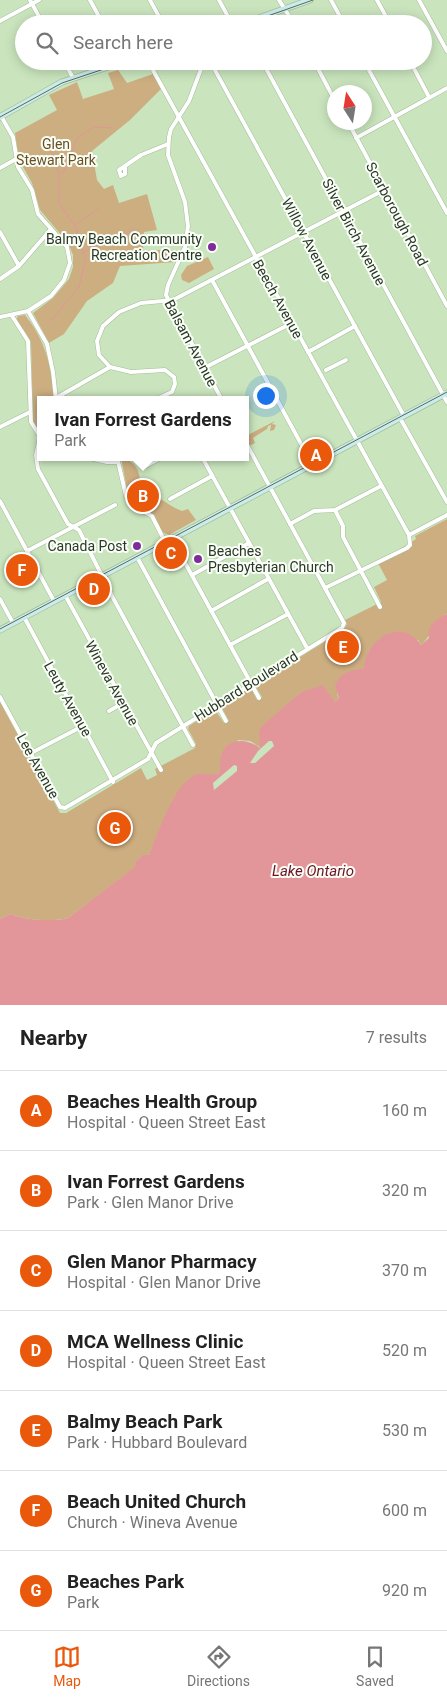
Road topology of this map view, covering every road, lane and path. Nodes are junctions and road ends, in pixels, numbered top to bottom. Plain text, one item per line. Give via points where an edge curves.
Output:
1 (38, 0) edge
2 (90, 0) edge
3 (150, 0) edge
4 (220, 0) edge
5 (279, 0) edge
6 (310, 0) edge
7 (331, 0) edge
8 (377, 0) edge
9 (419, 0) edge
10 (31, 2) edge
11 (285, 9) junction
12 (38, 15) edge
13 (98, 15) edge
14 (158, 15) edge
15 (228, 15) edge
16 (268, 15) edge
17 (289, 15) edge
18 (339, 15) edge
19 (385, 15) edge
20 (427, 15) edge
21 (0, 21) edge
22 (432, 24) edge
23 (447, 51) edge
24 (68, 70) edge
25 (96, 70) edge
26 (153, 70) edge
27 (201, 70) edge
28 (215, 70) edge
29 (267, 70) edge
30 (319, 70) edge
31 (369, 70) edge
32 (415, 70) edge
33 (72, 78) junction
34 (327, 86) edge
35 (447, 88) edge
36 (429, 97) junction
37 (1, 116) edge
38 (394, 116) junction
39 (180, 117) junction
40 (352, 130) edge
41 (356, 138) junction
42 (168, 144) junction
43 (16, 159) junction
44 (125, 166) dead end
45 (0, 168) edge
46 (384, 190) junction
47 (343, 212) junction
48 (447, 213) edge
49 (51, 229) junction
50 (0, 232) edge
51 (303, 233) junction
52 (256, 257) junction
53 (19, 266) junction
54 (0, 279) edge
55 (212, 280) junction
56 (168, 301) junction
57 (447, 306) edge
58 (28, 312) junction
59 (12, 316) junction
60 (0, 317) edge
61 (292, 324) junction
62 (354, 326) junction
63 (248, 346) junction
64 (308, 352) junction
65 (346, 360) dead end
66 (110, 367) junction
67 (204, 368) junction
68 (326, 370) dead end
69 (445, 394) edge
70 (56, 396) edge
71 (61, 396) edge
72 (171, 396) edge
73 (220, 396) edge
74 (447, 402) edge
75 (30, 412) junction
76 (402, 417) junction
77 (0, 427) edge
78 (37, 434) edge
79 (356, 441) junction
80 (249, 449) edge
81 (37, 451) edge
82 (118, 461) edge
83 (155, 461) edge
84 (204, 461) edge
85 (312, 464) junction
86 (144, 467) dead end
87 (212, 476) junction
88 (381, 486) junction
89 (269, 487) junction
90 (170, 500) dead end
91 (0, 501) edge
92 (447, 502) edge
93 (115, 505) dead end
94 (230, 508) junction
95 (335, 510) junction
96 (447, 515) edge
97 (290, 524) junction
98 (74, 526) junction
99 (409, 535) junction
100 (172, 539) junction
101 (166, 542) junction
102 (248, 543) junction
103 (27, 551) junction
104 (136, 557) junction
105 (360, 570) junction
106 (192, 575) junction
107 (102, 576) junction
108 (268, 578) junction
109 (325, 588) junction
110 (65, 595) junction
111 (0, 599) edge
112 (54, 601) junction
113 (380, 607) dead end
114 (212, 611) junction
115 (288, 614) junction
116 (24, 617) junction
117 (13, 623) junction
118 (0, 630) edge
119 (230, 646) junction
120 (307, 648) junction
121 (251, 683) junction
122 (0, 697) edge
123 (259, 698) dead end
124 (123, 703) junction
125 (217, 705) junction
126 (109, 711) dead end
127 (226, 721) dead end
128 (83, 726) junction
129 (183, 726) junction
130 (193, 746) dead end
131 (31, 754) junction
132 (151, 754) junction
133 (161, 770) dead end
134 (113, 782) junction
135 (63, 808) joint

1 - 10 street
2 - 13 street
3 - 14 street
4 - 15 street
5 - 11 street
6 - 11 main road
7 - 18 street
8 - 19 street
9 - 20 street
10 - 12 street
10 - 21 street
11 - 16 main road
11 - 17 street
22 - 23 street
24 - 33 street
25 - 33 main road
26 - 39 street, Beech Avenue
27 - 39 street
28 - 51 street, Willow Avenue
29 - 47 street, Silver Birch Avenue
30 - 34 street
31 - 38 street
32 - 36 street
33 - 37 main road
35 - 36 street
36 - 38 street
37 - 43 street via 13,137
38 - 41 street
38 - 48 street
39 - 42 street via 170,129
39 - 52 street, Beech Avenue
40 - 41 street, Scarborough Road
41 - 46 street, Scarborough Road
42 - 44 street via 141,155
42 - 56 street, Balsam Avenue via 169,160 186,202 188,226 184,251 166,288
43 - 45 street
43 - 49 street via 32,190 38,214
46 - 47 street
46 - 57 street, Scarborough Road
47 - 51 street
47 - 69 street, Silver Birch Avenue
49 - 53 street
49 - 58 street via 67,247 68,273 51,296
50 - 53 street
51 - 52 street
51 - 62 street, Willow Avenue
52 - 55 street
52 - 61 street, Beech Avenue
53 - 54 street
55 - 56 street
55 - 63 street
56 - 66 street via 141,303 119,312 107,322 99,334 97,345 101,357
56 - 67 street, Balsam Avenue
58 - 59 street
58 - 70 street via 47,344
59 - 60 street
59 - 75 street via 29,344
61 - 63 street
61 - 64 street, Beech Avenue
62 - 64 street
62 - 76 street, Willow Avenue
63 - 67 street
63 - 85 street
64 - 79 street, Beech Avenue
65 - 68 street
66 - 71 street
66 - 72 street via 130,372 167,370 175,381
67 - 73 street, Balsam Avenue
69 - 74 street, Silver Birch Avenue
69 - 76 main road
75 - 77 street
75 - 78 street
76 - 79 main road
76 - 92 street, Willow Avenue
79 - 85 main road
79 - 88 street, Beech Avenue
80 - 89 street
81 - 98 street via 37,466 68,524
82 - 101 street via 126,496 136,508 152,516
83 - 86 street
84 - 87 street
85 - 89 main road
87 - 90 street
87 - 94 street
88 - 95 street
88 - 99 street, Beech Avenue
89 - 94 main road
89 - 97 street
91 - 103 street
93 - 98 street
94 - 100 main road
94 - 102 street
95 - 97 street via 314,511
95 - 105 street via 343,526 343,537
96 - 99 street
97 - 109 street
98 - 103 street
98 - 107 street
99 - 105 street via 410,545 407,548
100 - 101 main road
100 - 106 street
101 - 104 main road
102 - 106 street
102 - 108 street
103 - 112 street
104 - 107 main road
104 - 125 street
105 - 109 street
105 - 113 street
106 - 114 street
107 - 110 main road
107 - 129 street
108 - 114 street
108 - 115 street
109 - 120 street, Hubbard Boulevard via 344,623 342,628
110 - 112 main road
110 - 124 street, Wineva Avenue
111 - 117 street
112 - 116 main road
114 - 119 street
115 - 119 street
115 - 120 street
116 - 117 main road
116 - 128 street, Leuty Avenue
117 - 118 main road
119 - 121 street
120 - 121 street, Hubbard Boulevard
121 - 123 street
121 - 125 street, Hubbard Boulevard
122 - 131 street, Lee Avenue
124 - 126 street
124 - 132 street, Wineva Avenue
125 - 127 street
125 - 129 street, Hubbard Boulevard
128 - 131 street
128 - 134 street, Leuty Avenue
129 - 130 street
129 - 132 street, Hubbard Boulevard via 156,743
131 - 135 street, Lee Avenue
132 - 133 street, Wineva Avenue
132 - 134 street, Hubbard Boulevard
134 - 135 street, Hubbard Boulevard

